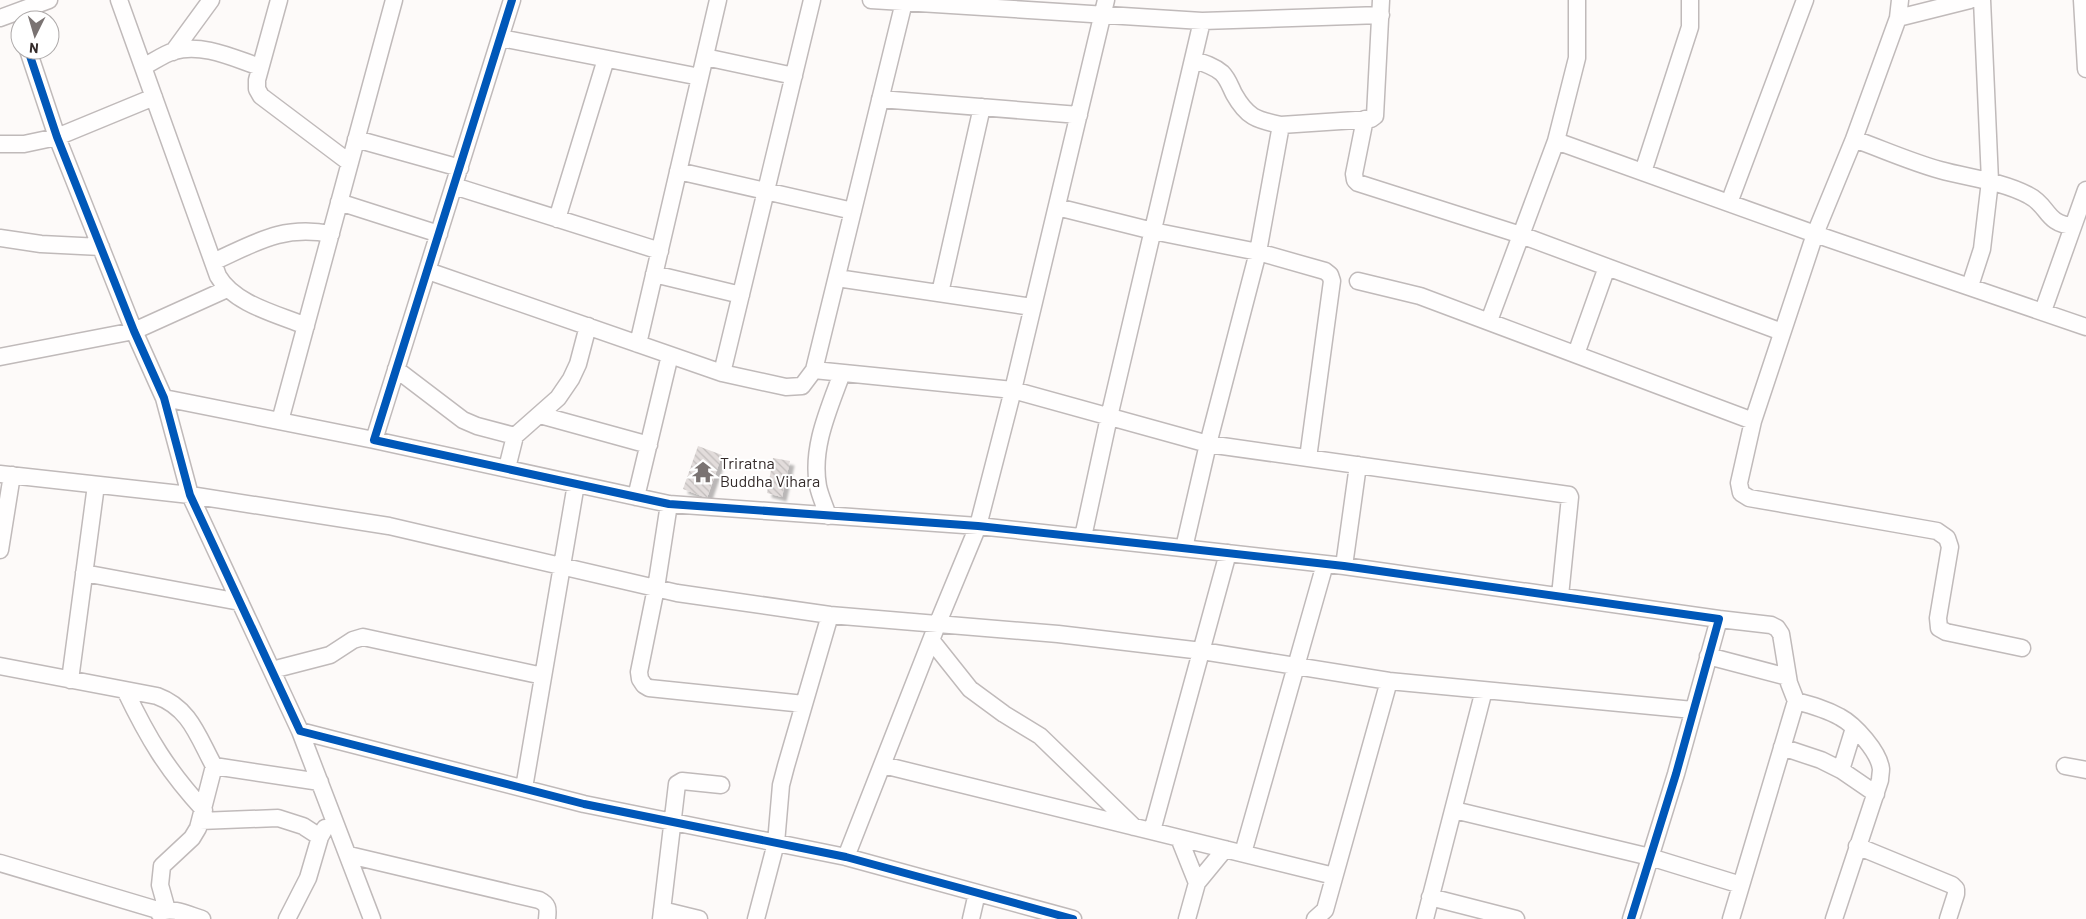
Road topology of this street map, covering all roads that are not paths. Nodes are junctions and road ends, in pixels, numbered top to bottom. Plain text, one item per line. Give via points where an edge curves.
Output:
1 (49, 0) edge
2 (119, 0) edge
3 (211, 0) edge
4 (279, 0) edge
5 (394, 0) edge
6 (512, 0) edge
7 (718, 0) edge
8 (812, 0) edge
9 (871, 0) edge
10 (1577, 0) edge
11 (1690, 0) edge
12 (1805, 0) edge
13 (1900, 0) edge
14 (1970, 0) edge
15 (1982, 0) edge
16 (2082, 0) edge
17 (904, 2) junction
18 (1381, 7) edge
19 (1104, 8) edge
20 (32, 10) edge
21 (1898, 18) junction
22 (1202, 21) junction
23 (501, 38) junction
24 (173, 52) junction
25 (704, 57) junction
26 (606, 59) junction
27 (31, 60) edge
28 (1194, 60) junction
29 (143, 67) junction
30 (260, 67) junction
31 (2086, 69) edge
32 (794, 76) junction
33 (700, 77) junction
34 (154, 97) junction
35 (880, 99) junction
36 (982, 107) junction
37 (1079, 115) junction
38 (1365, 119) junction
39 (1281, 125) junction
40 (57, 137) junction
41 (356, 139) junction
42 (1854, 139) junction
43 (1556, 141) junction
44 (0, 144) edge
45 (350, 163) junction
46 (460, 168) junction
47 (678, 171) junction
48 (1643, 172) junction
49 (1990, 181) junction
50 (454, 186) junction
51 (2086, 190) edge
52 (766, 192) junction
53 (339, 202) junction
54 (1729, 203) junction
55 (1057, 207) junction
56 (853, 212) junction
57 (557, 219) junction
58 (2073, 226) junction
59 (1153, 231) junction
60 (331, 234) junction
61 (439, 234) junction
62 (1815, 234) junction
63 (1521, 235) junction
64 (0, 238) edge
65 (100, 247) junction
66 (660, 251) junction
67 (1258, 252) junction
68 (213, 262) junction
69 (1607, 267) junction
70 (428, 270) junction
71 (654, 274) junction
72 (837, 278) junction
73 (1358, 281) dead end
74 (1970, 286) junction
75 (227, 289) junction
76 (940, 293) junction
77 (741, 295) junction
78 (1032, 307) junction
79 (2043, 311) junction
80 (1488, 321) junction
81 (306, 326) junction
82 (588, 326) junction
83 (2086, 327) edge
84 (134, 331) junction
85 (1782, 332) junction
86 (638, 344) junction
87 (1576, 354) junction
88 (670, 355) junction
89 (0, 357) edge
90 (396, 370) junction
91 (814, 370) junction
92 (722, 373) junction
93 (842, 373) junction
94 (1013, 390) junction
95 (164, 398) junction
96 (540, 415) junction
97 (1108, 417) junction
98 (280, 421) junction
99 (1753, 421) junction
100 (514, 436) junction
101 (374, 440) junction
102 (1208, 444) junction
103 (649, 445) junction
104 (1308, 458) junction
105 (1358, 464) junction
106 (507, 468) junction
107 (6, 474) edge
108 (576, 484) junction
109 (96, 485) junction
110 (190, 495) junction
111 (636, 497) junction
112 (669, 504) junction
113 (828, 516) junction
114 (978, 526) junction
115 (1083, 537) junction
116 (1184, 548) junction
117 (0, 550) edge
118 (1228, 553) junction
119 (1325, 564) junction
120 (561, 566) junction
121 (1344, 566) junction
122 (84, 573) junction
123 (656, 588) junction
124 (1560, 596) junction
125 (240, 602) junction
126 (830, 615) junction
127 (1719, 619) junction
128 (937, 624) junction
129 (931, 640) junction
130 (2022, 648) dead end
131 (1202, 651) junction
132 (1708, 656) junction
133 (0, 666) edge
134 (1297, 666) junction
135 (272, 670) junction
136 (543, 676) junction
137 (1788, 677) junction
138 (70, 680) junction
139 (1389, 680) junction
140 (125, 690) junction
141 (1484, 690) junction
142 (1796, 701) junction
143 (804, 704) junction
144 (1693, 710) junction
145 (1854, 728) junction
146 (300, 731) junction
147 (1782, 747) junction
148 (883, 765) junction
149 (214, 766) junction
150 (2065, 766) dead end
151 (1841, 770) junction
152 (2086, 770) edge
153 (320, 782) junction
154 (722, 786) dead end
155 (524, 788) junction
156 (1876, 794) junction
157 (1454, 810) junction
158 (202, 816) junction
159 (335, 820) junction
160 (671, 822) junction
161 (1134, 826) junction
162 (1152, 831) junction
163 (320, 837) junction
164 (1179, 838) junction
165 (776, 843) junction
166 (1857, 846) junction
167 (1225, 849) junction
168 (1243, 853) junction
169 (349, 855) junction
170 (846, 857) junction
171 (1650, 857) junction
172 (0, 863) edge
173 (1334, 876) junction
174 (1197, 883) junction
175 (1741, 885) junction
176 (977, 893) junction
177 (1430, 897) junction
178 (161, 913) edge
179 (662, 914) edge
180 (1320, 918) edge
181 (202, 919) edge
182 (288, 919) edge
183 (372, 919) edge
184 (546, 919) edge
185 (699, 919) edge
186 (756, 919) edge
187 (971, 919) edge
188 (1073, 919) edge
189 (1187, 919) edge
190 (1425, 919) edge
191 (1516, 919) edge
192 (1631, 919) edge
193 (1731, 919) edge
194 (1834, 919) edge
195 (1948, 919) edge

1 - 20 street
2 - 29 street
3 - 24 street
4 - 30 street
5 - 41 street
6 - 23 street
7 - 25 street
8 - 32 street
9 - 17 street
10 - 43 street via 1577,58
11 - 48 street via 1690,27
12 - 54 street
13 - 21 street
14 - 21 street
15 - 49 street
16 - 31 street
17 - 19 street
17 - 35 street
18 - 22 street
18 - 38 street via 1377,110 1376,116
19 - 22 street
19 - 37 street
21 - 42 street
22 - 28 street
23 - 26 street
23 - 46 street
24 - 29 street
24 - 30 street via 194,48 221,53
25 - 32 street
25 - 33 street
26 - 33 street
26 - 57 street
27 - 40 street
28 - 39 street via 1221,73 1245,111 1253,117
28 - 59 street
29 - 34 street
30 - 45 street via 257,89 261,96
32 - 52 street
33 - 47 street
34 - 40 street
34 - 68 street
35 - 36 street
35 - 56 street
36 - 37 street
36 - 76 street
37 - 55 street
38 - 39 street
38 - 63 street via 1354,174 1358,183
39 - 67 street
40 - 44 street via 24,144
40 - 65 street
41 - 45 street
41 - 46 street
42 - 49 street via 1940,170
42 - 62 street
43 - 48 street
43 - 63 street
45 - 53 street
46 - 50 street
47 - 52 street
47 - 66 street
48 - 54 street
49 - 58 street via 2033,197 2056,222
49 - 74 street via 1982,249
50 - 57 street
50 - 61 street
51 - 58 street
52 - 56 street
52 - 77 street
53 - 60 street
53 - 61 street
54 - 62 street
55 - 59 street
55 - 78 street
56 - 72 street
57 - 66 street
58 - 79 street
59 - 67 street
59 - 97 street
60 - 68 street via 291,231
60 - 81 street
61 - 70 street
62 - 74 street
62 - 85 street
63 - 69 street
63 - 80 street
64 - 65 street
65 - 84 street
66 - 71 street
67 - 102 street
67 - 104 street via 1325,272 1332,281
68 - 75 street
69 - 85 street
69 - 87 street
70 - 82 street
70 - 90 street
71 - 77 street
71 - 86 street
72 - 76 street
72 - 91 street
73 - 80 street via 1420,296
74 - 79 street
75 - 81 street via 236,297
75 - 84 street
76 - 78 street
77 - 92 street
78 - 94 street
79 - 83 street
80 - 87 street
81 - 98 street
82 - 86 street
82 - 96 street via 571,379 558,398
84 - 89 street
84 - 95 street
85 - 99 street
86 - 88 street
87 - 99 street
88 - 92 street
88 - 103 street
90 - 100 street via 463,420
90 - 101 street
91 - 92 street via 802,386 796,387
91 - 93 street
93 - 94 street
93 - 113 street via 820,434 817,460 818,487
94 - 97 street
94 - 114 street
95 - 98 street
95 - 110 street
96 - 100 street
96 - 103 street
97 - 102 street
97 - 115 street
98 - 101 street
99 - 130 street via 1739,483 1741,493 1749,498 1937,531 1947,538 1950,547 1939,628
100 - 106 street
101 - 106 street
102 - 104 street
102 - 116 street
103 - 111 street
104 - 105 street
105 - 121 street
105 - 124 street via 1569,495
106 - 108 street
107 - 109 street
107 - 117 street
108 - 111 street
108 - 120 street
109 - 110 street
109 - 122 street
110 - 120 street via 388,526
110 - 125 street
111 - 112 street
112 - 113 street
112 - 123 street
113 - 114 street
114 - 115 street
114 - 128 street
115 - 116 street
116 - 118 street
118 - 119 street
118 - 131 street
119 - 121 street
119 - 134 street
120 - 123 street
120 - 136 street
121 - 124 street
122 - 125 street
122 - 138 street
123 - 126 street
123 - 143 street via 639,672 644,685
124 - 127 street
125 - 135 street
126 - 128 street
126 - 143 street
127 - 132 street
127 - 137 street via 1778,628
128 - 129 street
128 - 131 street
129 - 148 street
129 - 161 street via 970,689 1040,736
131 - 134 street
131 - 162 street
132 - 137 street
132 - 144 street
133 - 138 street
134 - 139 street
134 - 168 street
135 - 136 street via 330,655 363,637
135 - 146 street
136 - 155 street
137 - 142 street
138 - 140 street
139 - 141 street
139 - 173 street
140 - 149 street via 157,696 176,705 186,715
140 - 158 street via 161,759
141 - 144 street
141 - 157 street
142 - 145 street via 1824,709
142 - 147 street
143 - 165 street via 781,785
144 - 171 street
145 - 151 street
145 - 156 street via 1876,754 1881,768
146 - 153 street
146 - 155 street
147 - 151 street
147 - 175 street
148 - 161 street
148 - 170 street
149 - 153 street
149 - 158 street
150 - 152 street
151 - 156 street
153 - 159 street
154 - 160 street via 679,782
155 - 160 street
156 - 166 street
157 - 171 street
157 - 177 street
158 - 163 street via 278,818 303,826
158 - 178 street via 192,838 162,866
159 - 163 street
159 - 169 street
160 - 165 street
160 - 179 street
161 - 162 street
162 - 164 street
163 - 182 street via 308,878
164 - 167 street
164 - 174 street
165 - 170 street
165 - 186 street
166 - 194 street
166 - 195 street via 1952,885 1956,894
167 - 168 street
167 - 174 street
168 - 173 street
169 - 183 street
169 - 184 street via 539,900 548,909
170 - 176 street
171 - 175 street
171 - 192 street
172 - 178 street
173 - 180 street
174 - 189 street
175 - 193 street
176 - 187 street
176 - 188 street
177 - 190 street
177 - 191 street
178 - 181 street
179 - 185 street

